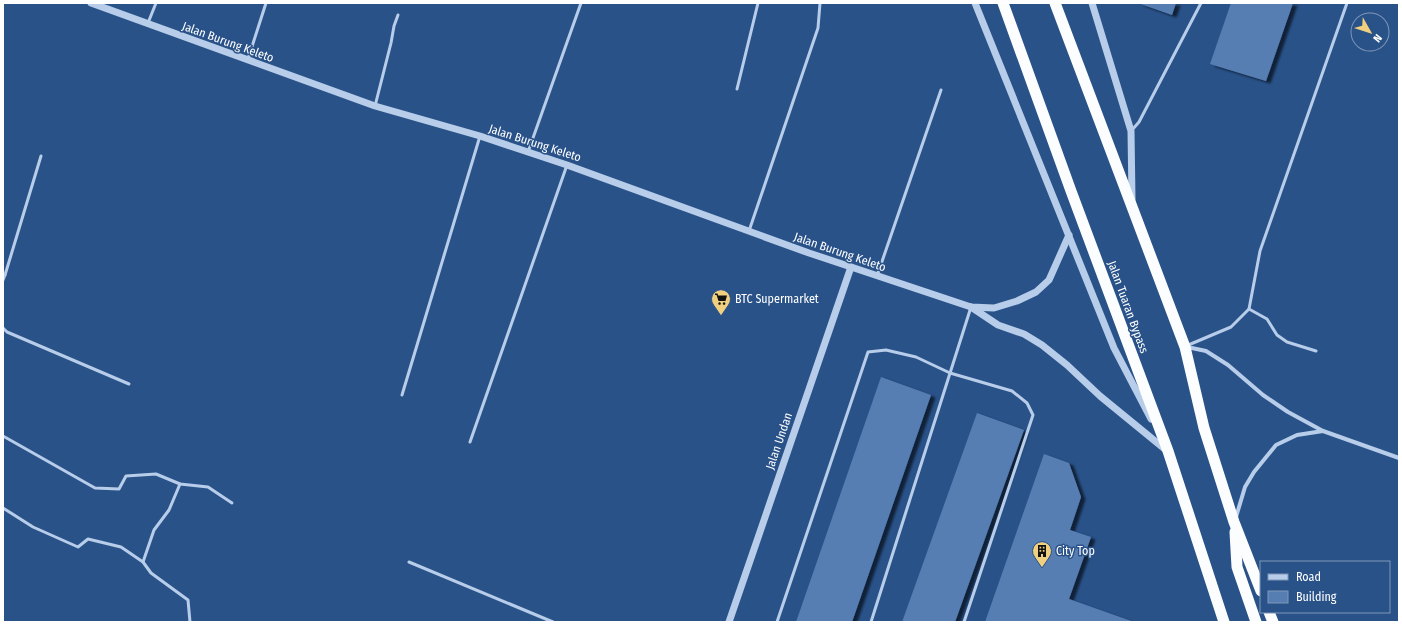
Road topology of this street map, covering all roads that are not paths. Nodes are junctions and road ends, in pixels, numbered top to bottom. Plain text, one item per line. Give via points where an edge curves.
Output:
1 (91, 3) edge
2 (156, 3) edge
3 (266, 3) edge
4 (581, 3) edge
5 (758, 3) edge
6 (820, 3) edge
7 (975, 3) edge
8 (1003, 3) edge
9 (1055, 3) edge
10 (1092, 3) edge
11 (1201, 3) edge
12 (1347, 3) edge
13 (398, 15) dead end
14 (148, 24) junction
15 (248, 60) junction
16 (737, 89) dead end
17 (941, 90) dead end
18 (375, 106) junction
19 (1131, 131) junction
20 (480, 136) junction
21 (528, 152) junction
22 (40, 156) dead end
23 (567, 165) junction
24 (1132, 208) junction
25 (749, 231) junction
26 (1069, 235) junction
27 (851, 267) junction
28 (4, 274) edge
29 (877, 276) junction
30 (3, 280) edge
31 (971, 306) junction
32 (1249, 309) junction
33 (3, 328) edge
34 (1185, 347) junction
35 (1316, 351) dead end
36 (950, 373) junction
37 (129, 384) dead end
38 (402, 395) dead end
39 (1323, 430) junction
40 (3, 436) edge
41 (470, 442) dead end
42 (1168, 452) junction
43 (1399, 458) edge
44 (180, 484) junction
45 (232, 503) dead end
46 (3, 508) edge
47 (1234, 522) junction
48 (143, 562) junction
49 (409, 562) dead end
50 (1260, 588) edge
51 (190, 622) edge
52 (553, 622) edge
53 (729, 622) edge
54 (777, 622) edge
55 (871, 622) edge
56 (964, 622) edge
57 (1224, 622) edge
58 (1256, 622) edge

1 - 14 street, Jalan Burung Keleto
2 - 14 lane
3 - 15 lane
4 - 21 lane
5 - 16 lane
6 - 25 lane via 818,28
7 - 26 street
8 - 42 highway, Jalan Tuaran Bypass
9 - 24 highway
10 - 19 street
11 - 19 lane via 1139,122
12 - 32 lane via 1260,250
13 - 18 lane
14 - 15 street, Jalan Burung Keleto
15 - 18 street, Jalan Burung Keleto
17 - 29 lane
18 - 20 street, Jalan Burung Keleto
19 - 24 street
20 - 21 street, Jalan Burung Keleto
20 - 38 lane
21 - 23 street, Jalan Burung Keleto
22 - 28 lane
23 - 25 street, Jalan Burung Keleto
23 - 41 lane
24 - 34 highway
25 - 27 street, Jalan Burung Keleto
26 - 31 street, Jalan Burung Keleto via 1049,280 1036,292 994,308
26 - 42 street via 1114,348
27 - 29 street, Jalan Burung Keleto
27 - 53 street, Jalan Undan
28 - 30 lane
29 - 31 street, Jalan Burung Keleto
31 - 36 lane
31 - 42 street, Jalan Burung Keleto via 998,325 1024,334 1042,344
32 - 34 lane via 1231,327
32 - 35 lane via 1267,319 1277,335 1287,342
33 - 37 lane via 7,332
34 - 39 street via 1206,351 1288,412
34 - 47 highway via 1204,428
36 - 54 lane via 916,357 886,350 868,352
36 - 55 lane
36 - 56 lane via 1012,391 1027,403 1033,415
39 - 43 street
39 - 47 street via 1297,435 1276,445 1245,487
40 - 44 lane via 95,488 119,489 126,476 156,474
42 - 57 highway, Jalan Tuaran Bypass
44 - 45 lane via 208,487
44 - 48 lane via 169,510 154,530
46 - 48 lane via 33,528 78,547 88,539 121,547
47 - 50 highway
47 - 58 highway via 1237,567
48 - 51 lane via 151,573 188,600
49 - 52 lane

